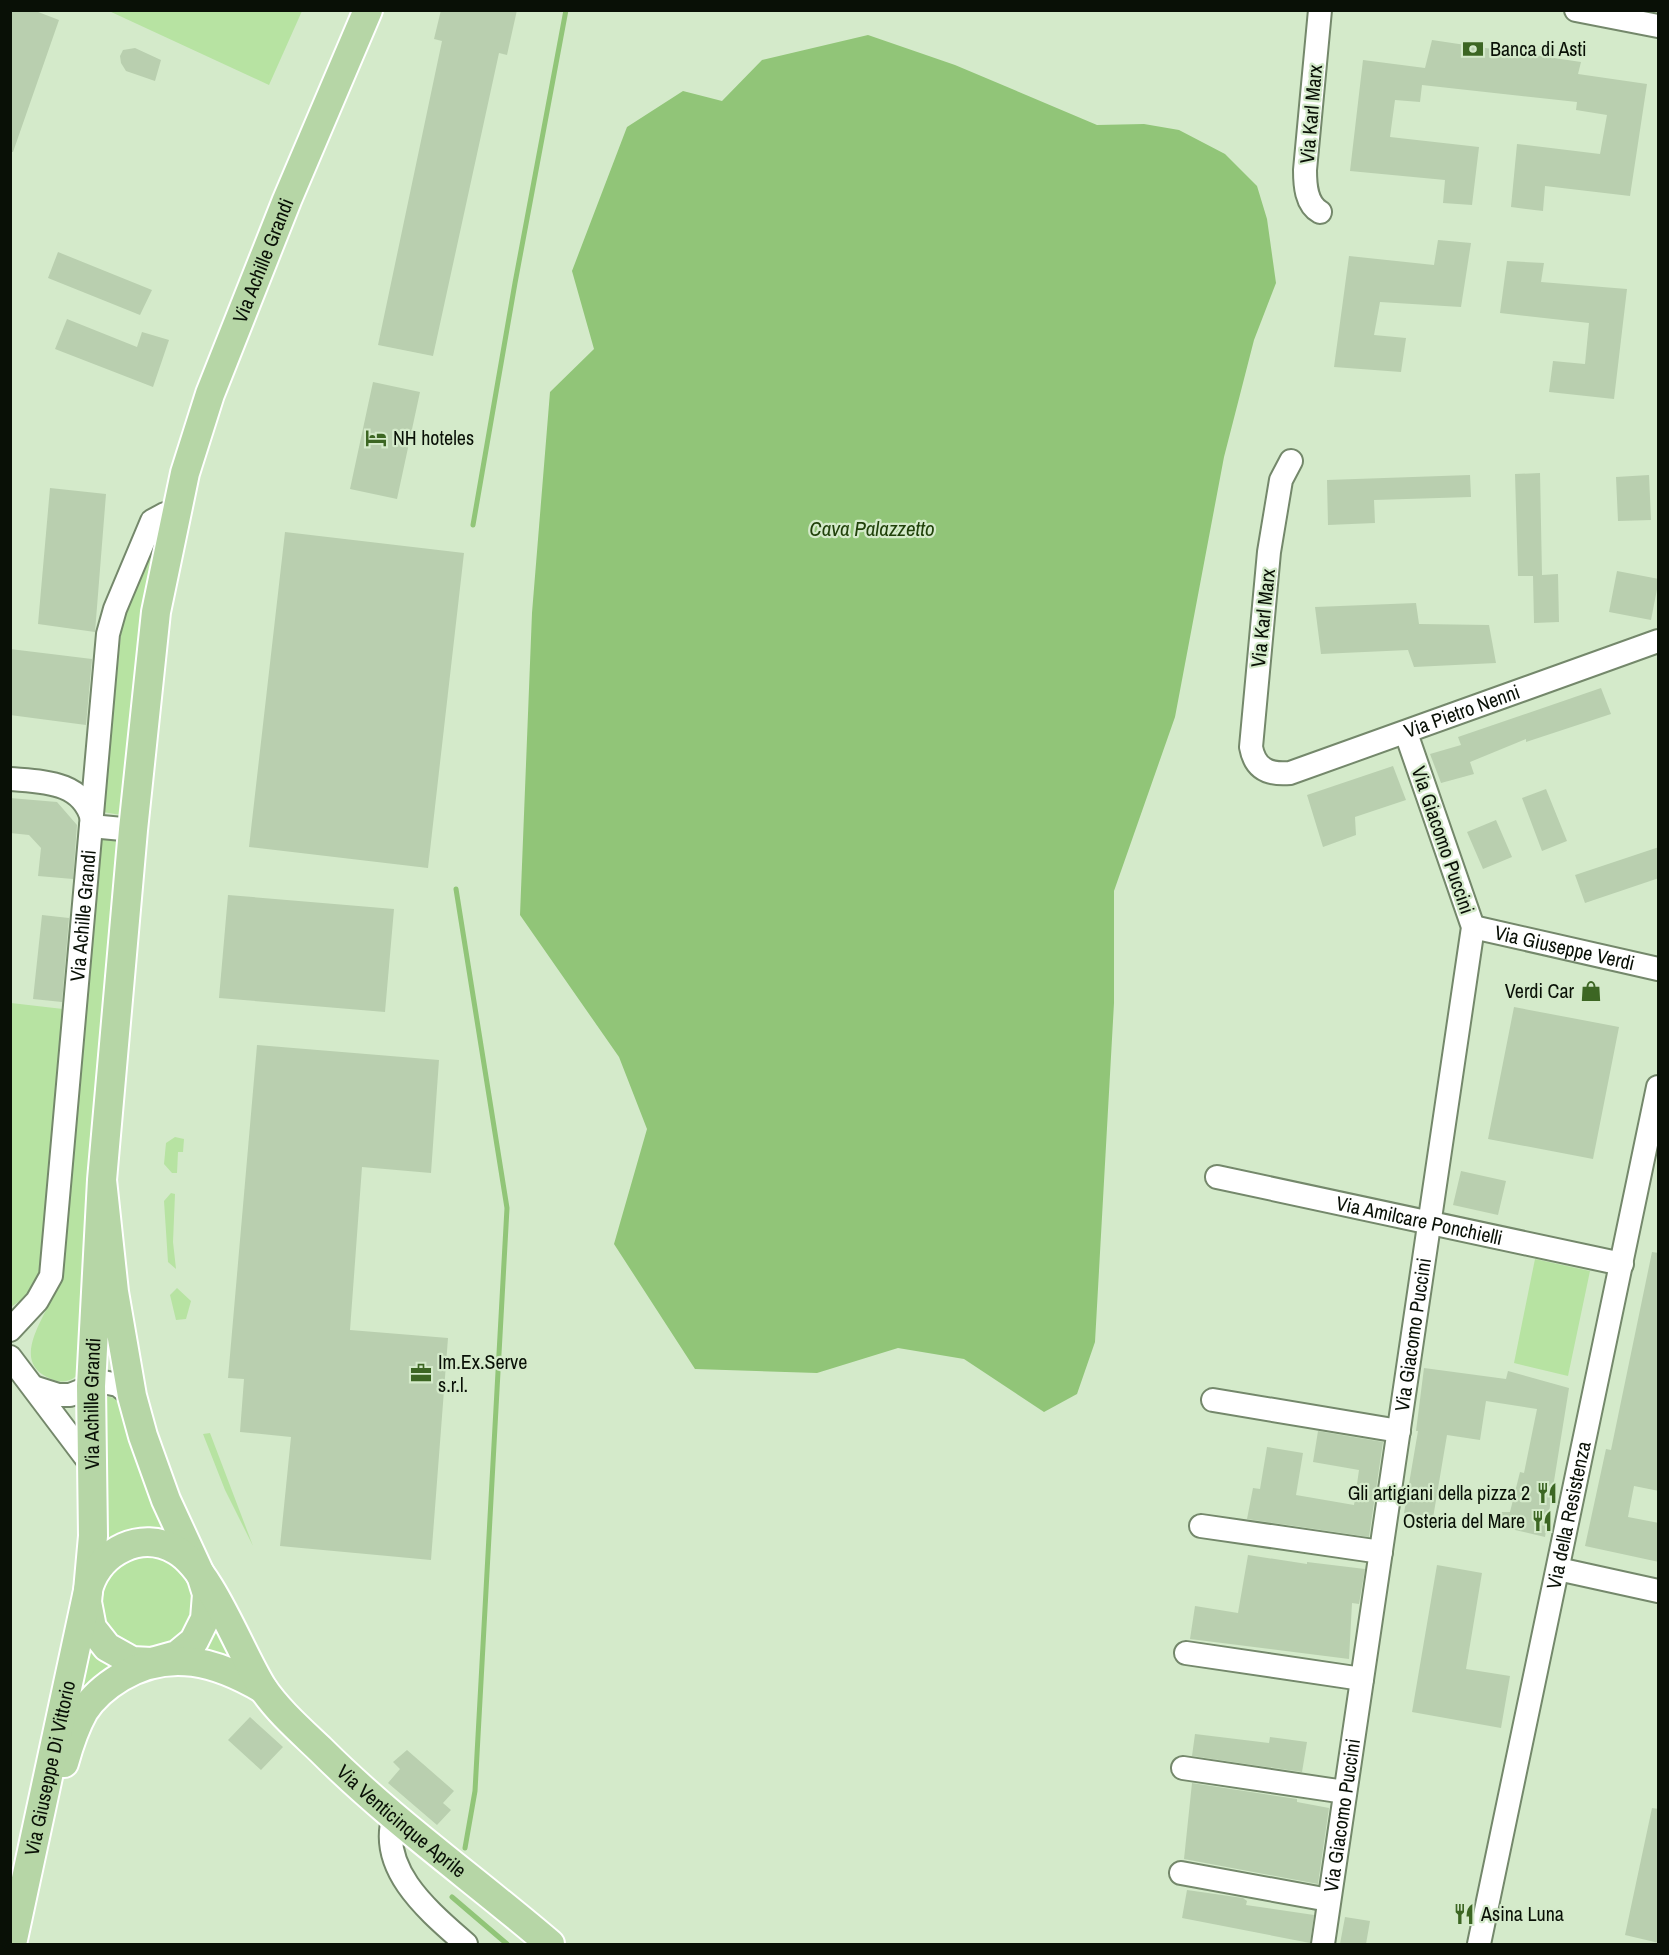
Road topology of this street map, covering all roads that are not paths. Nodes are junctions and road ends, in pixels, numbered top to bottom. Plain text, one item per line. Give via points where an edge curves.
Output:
1 (368, 10) edge
2 (1320, 10) edge
3 (1576, 10) edge
4 (1610, 14) edge
5 (1659, 26) edge
6 (1320, 212) dead end
7 (1291, 461) dead end
8 (176, 516) junction
9 (1659, 641) edge
10 (1407, 733) junction
11 (97, 760) junction
12 (1267, 771) joint
13 (10, 779) edge
14 (52, 783) junction
15 (91, 823) junction
16 (133, 830) junction
17 (1473, 927) junction
18 (1659, 969) edge
19 (1659, 1087) edge
20 (1217, 1177) dead end
21 (102, 1180) junction
22 (1429, 1223) junction
23 (1622, 1264) junction
24 (10, 1330) edge
25 (10, 1357) edge
26 (91, 1386) junction
27 (36, 1388) junction
28 (132, 1396) junction
29 (1213, 1400) dead end
30 (1399, 1431) junction
31 (93, 1467) junction
32 (1201, 1526) dead end
33 (1381, 1552) junction
34 (1558, 1569) junction
35 (201, 1575) junction
36 (88, 1590) junction
37 (1659, 1591) edge
38 (1186, 1653) dead end
39 (164, 1660) junction
40 (1362, 1679) junction
41 (263, 1689) junction
42 (1183, 1768) dead end
43 (1345, 1792) junction
44 (394, 1816) junction
45 (1181, 1873) dead end
46 (1329, 1900) junction
47 (12, 1944) edge
48 (30, 1944) edge
49 (466, 1944) edge
50 (550, 1944) edge
51 (1323, 1944) edge
52 (1479, 1944) edge

1 - 8 main road, Via Achille Grandi via 210,393
2 - 6 street, Via Karl Marx via 1305,170 1308,196
3 - 4 street
4 - 5 street
7 - 12 street, Via Karl Marx via 1281,480 1269,552 1251,747 1257,765
8 - 11 street, Via Achille Grandi via 165,514 152,520 115,609 108,634
8 - 16 main road, Via Achille Grandi via 156,612
9 - 10 street, Via Pietro Nenni
10 - 12 street, Via Pietro Nenni via 1290,773
10 - 17 street, Via Giacomo Puccini
11 - 14 street via 74,778
11 - 15 street, Via Achille Grandi
13 - 14 street
14 - 15 street via 79,795 89,810
15 - 16 street
15 - 24 street, Via Achille Grandi via 51,1276 37,1301
16 - 21 main road, Via Achille Grandi
17 - 18 street, Via Giuseppe Verdi
17 - 22 street, Via Giacomo Puccini
19 - 23 street, Via della Resistenza
20 - 22 street, Via Amilcare Ponchielli
21 - 26 main road, Via Achille Grandi
21 - 28 main road, Via Achille Grandi via 114,1292
22 - 23 street, Via Amilcare Ponchielli
22 - 30 street, Via Giacomo Puccini
23 - 34 street, Via della Resistenza
25 - 27 street
26 - 27 street via 64,1396
26 - 28 street via 110,1383
26 - 31 main road, Via Achille Grandi
27 - 31 street
28 - 35 main road, Via Achille Grandi via 166,1500
29 - 30 street
30 - 33 street, Via Giacomo Puccini
31 - 36 main road, Via Achille Grandi
32 - 33 street
33 - 40 street, Via Giacomo Puccini
34 - 37 street
34 - 52 street, Via della Resistenza
35 - 36 main road via 176,1550 140,1542 106,1558 94,1573
35 - 39 main road, Via Achille Grandi via 207,1599 203,1625 187,1648
35 - 41 main road, Via Venticinque Aprile
36 - 39 main road, Via Achille Grandi via 90,1622 107,1647 132,1660
36 - 47 main road, Via Giuseppe Di Vittorio
38 - 40 street
39 - 41 main road, Via Venticinque Aprile via 216,1667
39 - 48 main road, Via Giuseppe Di Vittorio via 113,1682 94,1698 81,1719 64,1763
40 - 43 street, Via Giacomo Puccini
41 - 44 main road, Via Venticinque Aprile via 333,1763
42 - 43 street
43 - 46 street, Via Giacomo Puccini
44 - 49 street via 389,1831 403,1877 425,1907
44 - 50 main road, Via Venticinque Aprile
45 - 46 street
46 - 51 street, Via Giacomo Puccini

